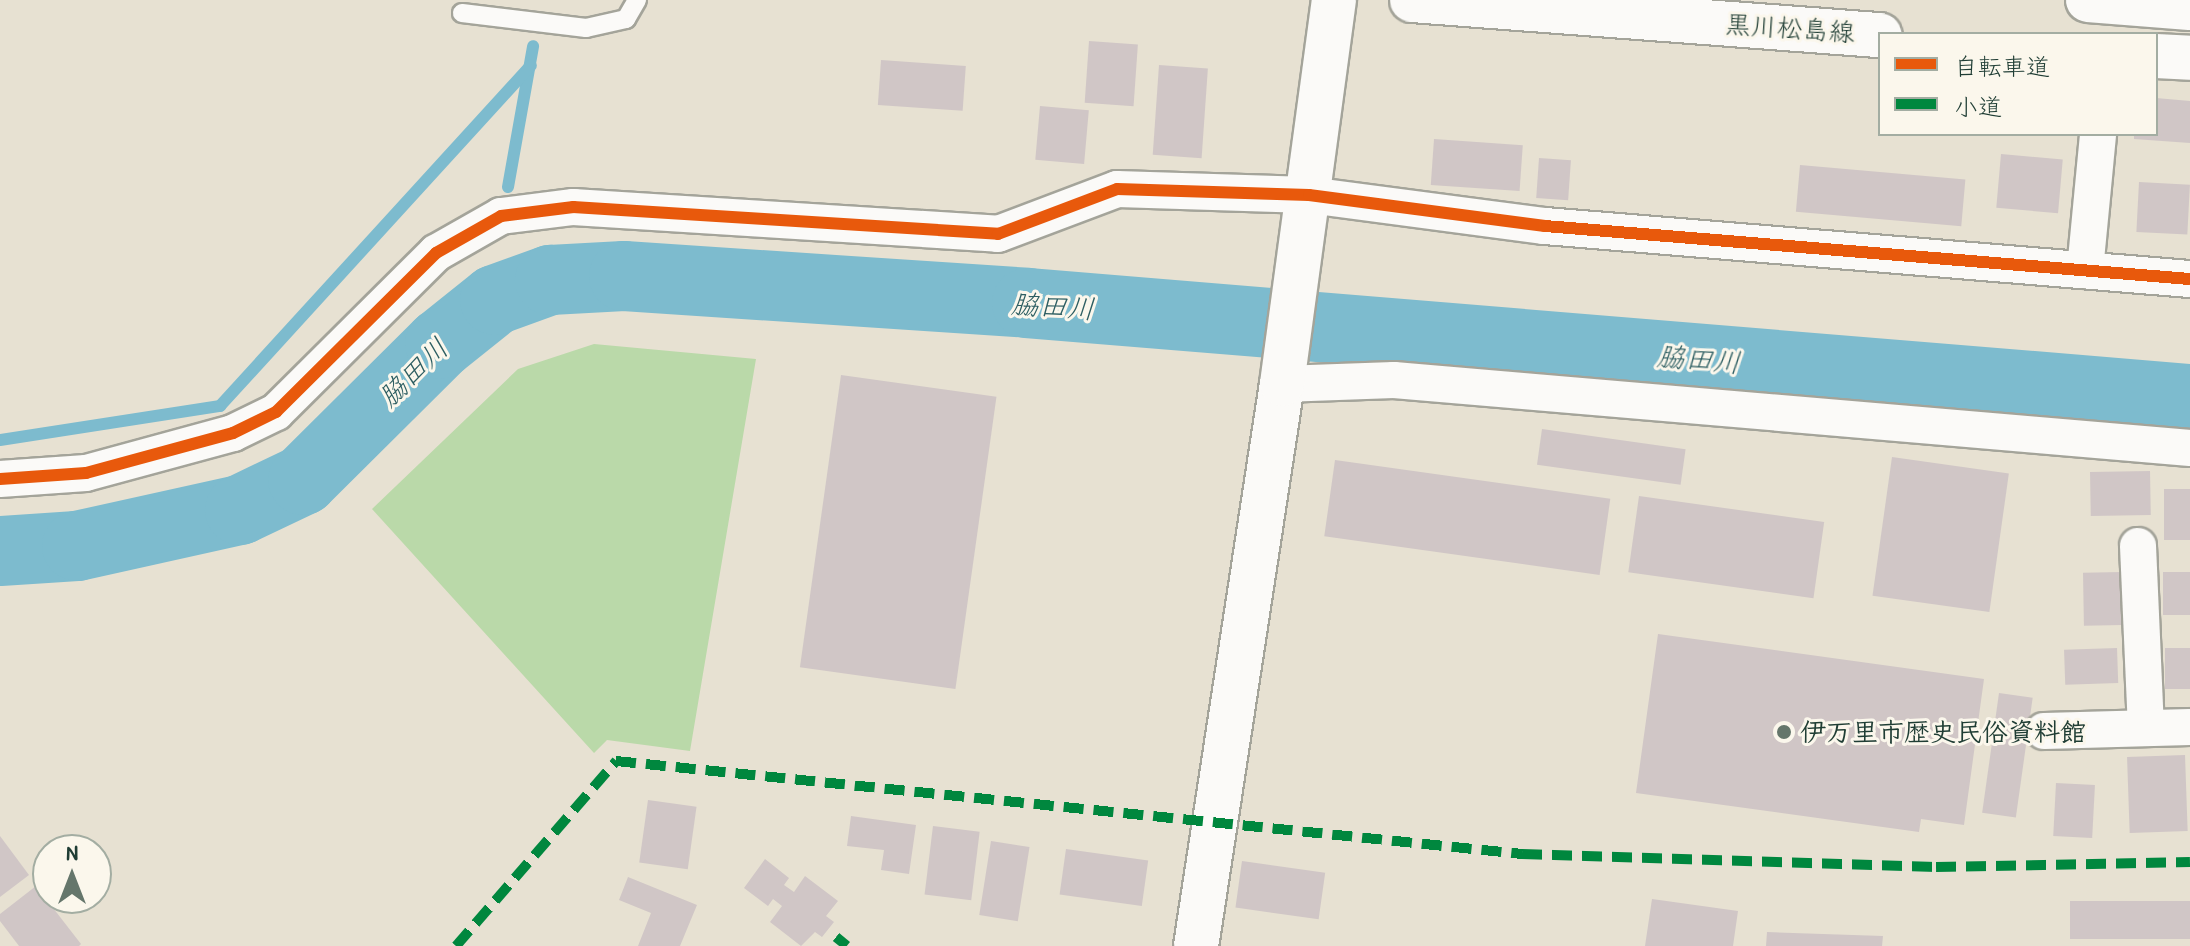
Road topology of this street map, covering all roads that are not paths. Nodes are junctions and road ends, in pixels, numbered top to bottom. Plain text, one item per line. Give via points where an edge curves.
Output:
1 (637, 0) edge
2 (1334, 0) edge
3 (1412, 0) edge
4 (2088, 0) edge
5 (2190, 8) edge
6 (462, 13) dead end
7 (1878, 35) edge
8 (2158, 56) edge
9 (2190, 58) edge
10 (2098, 136) edge
11 (1309, 195) junction
12 (2085, 270) junction
13 (2190, 279) edge
14 (1282, 384) junction
15 (2190, 448) edge
16 (0, 479) edge
17 (2138, 546) dead end
18 (2190, 727) edge
19 (2146, 728) junction
20 (2044, 731) dead end
21 (1196, 946) edge

1 - 6 lane via 626,19 586,28
2 - 11 street
3 - 7 street, 黒川松島線
4 - 5 street
8 - 9 street
10 - 12 street
11 - 12 street via 1545,226
11 - 14 street
11 - 16 street via 1117,189 998,234 573,207 501,216 436,253 276,412 233,433 86,473
12 - 13 street
14 - 15 street via 1394,380
14 - 21 street
17 - 19 street
18 - 19 street
19 - 20 street

